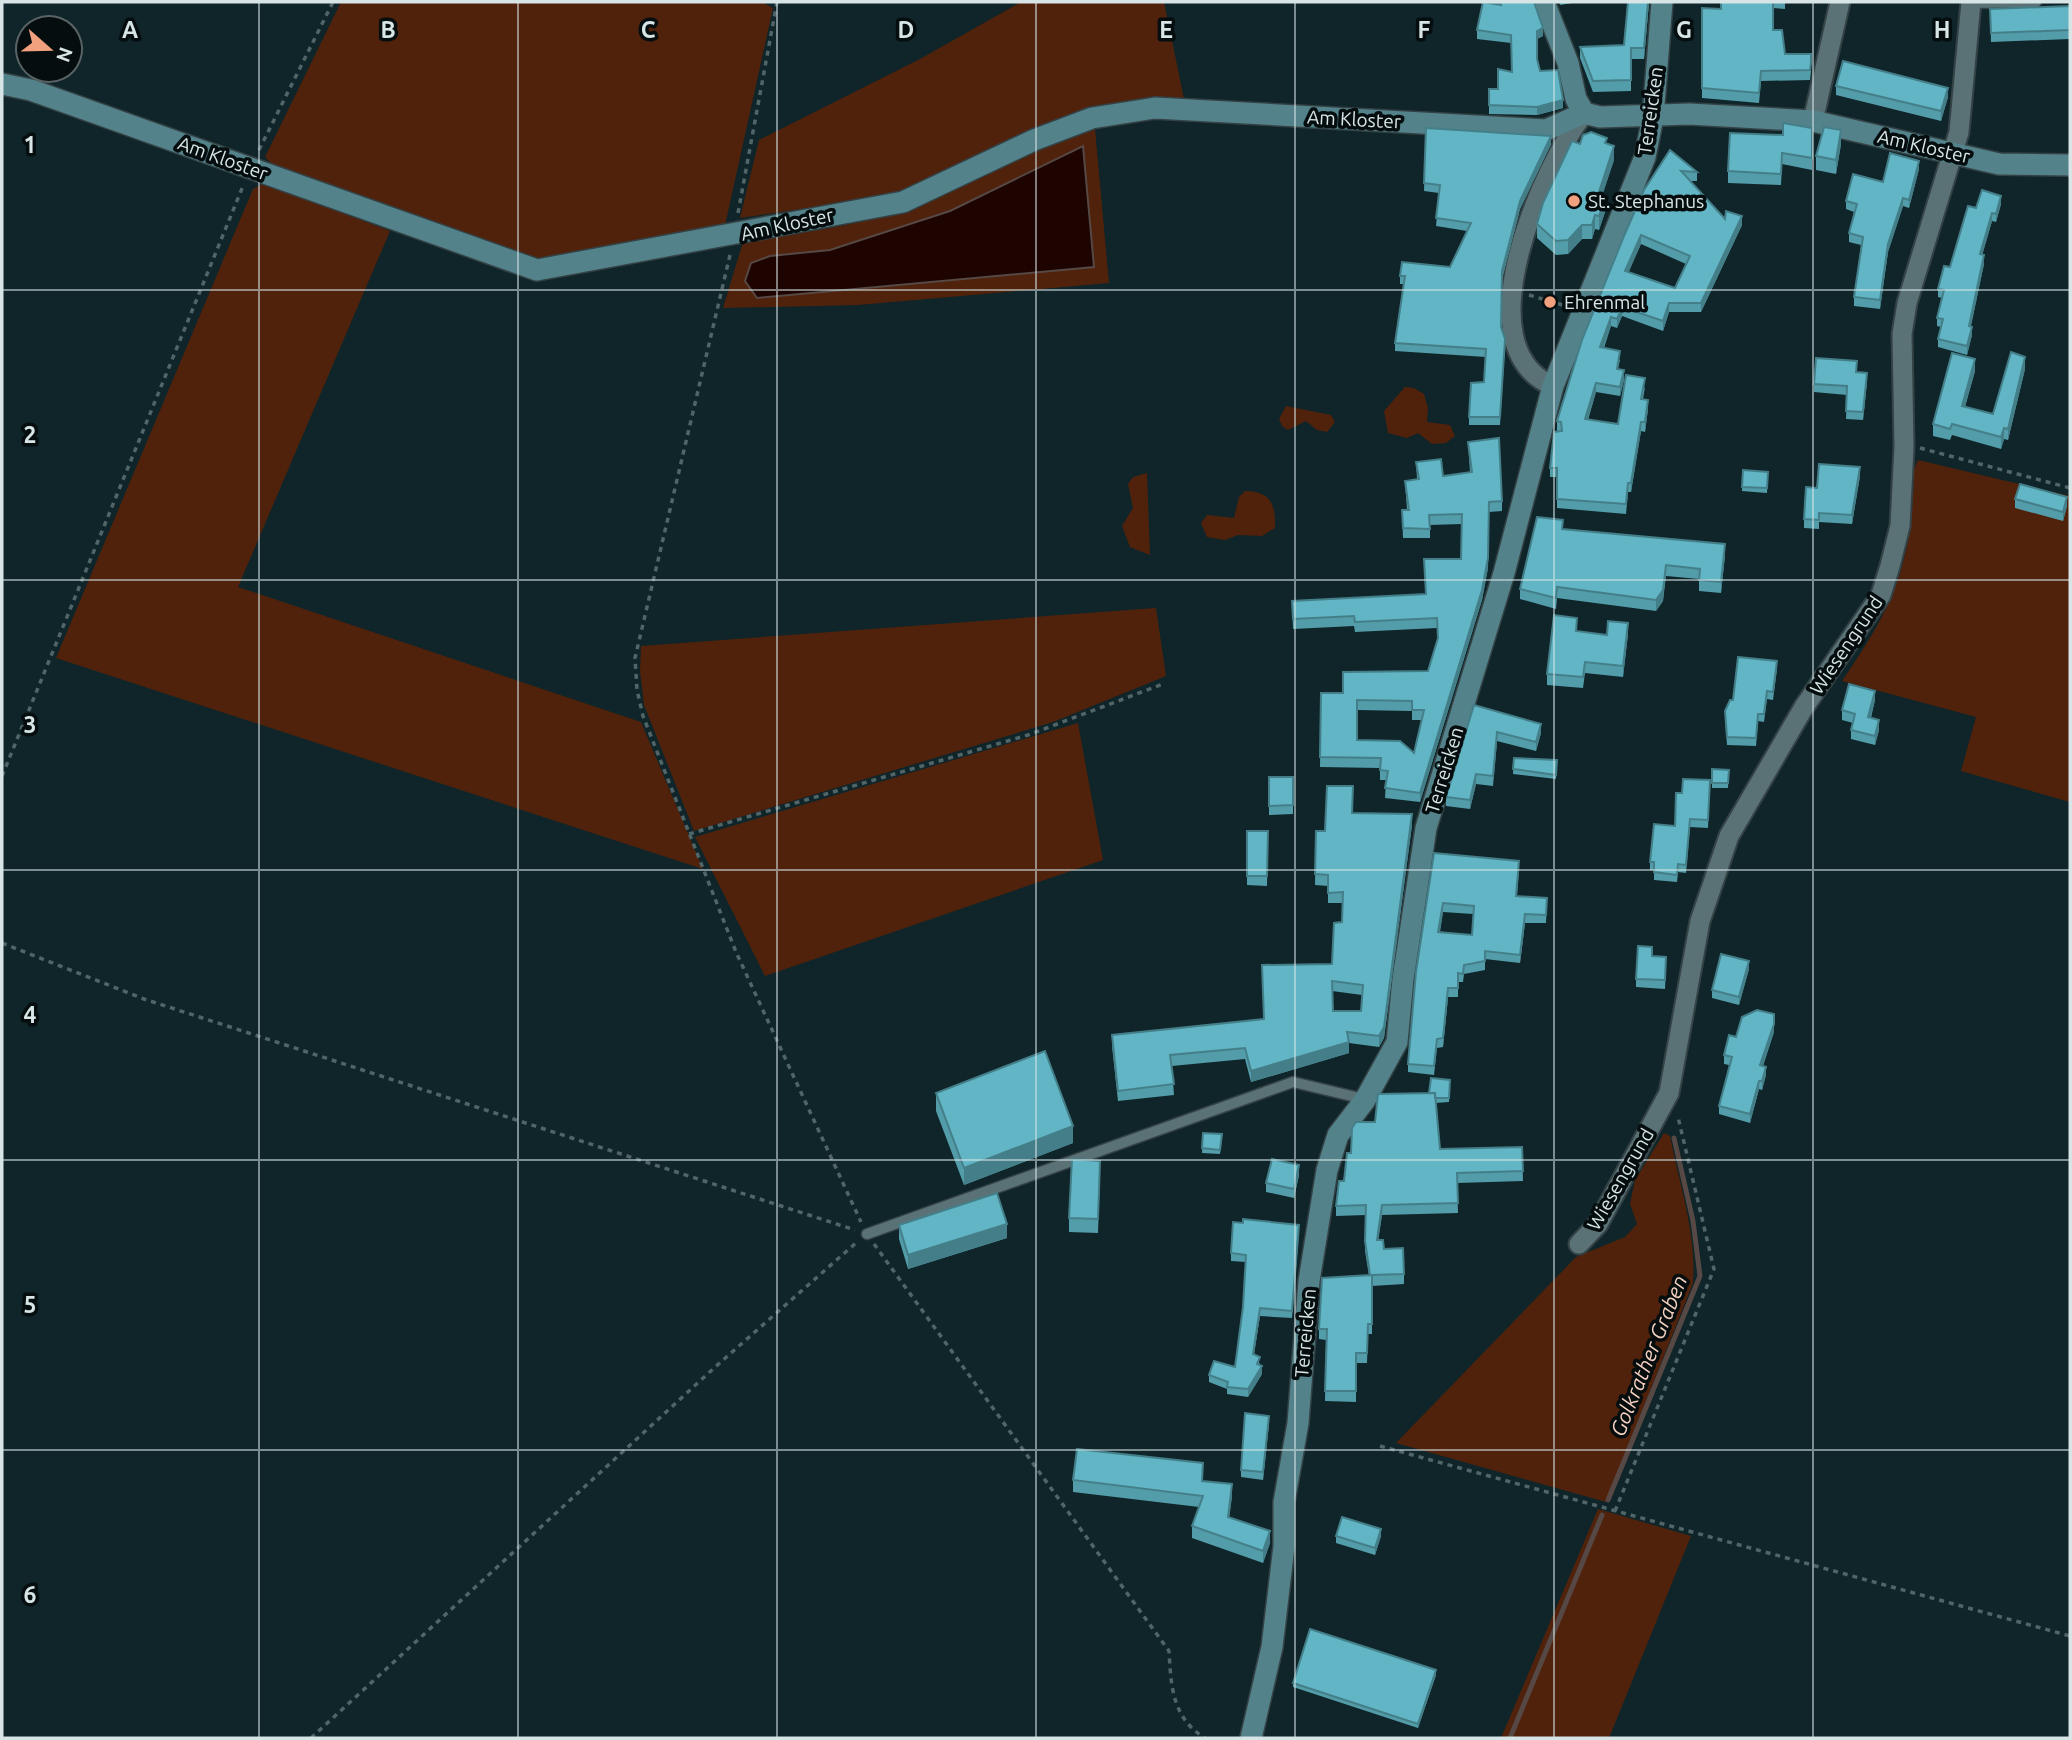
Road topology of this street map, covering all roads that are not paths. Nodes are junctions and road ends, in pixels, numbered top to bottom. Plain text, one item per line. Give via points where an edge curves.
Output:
1 (1544, 2) edge
2 (1662, 2) edge
3 (1840, 2) edge
4 (2036, 2) edge
5 (1971, 3) edge
6 (2, 84) edge
7 (1584, 113) junction
8 (1653, 117) junction
9 (1813, 121) junction
10 (1953, 152) junction
11 (2070, 165) edge
12 (1553, 386) junction
13 (1365, 1100) junction
14 (867, 1234) road end
15 (1580, 1244) dead end
16 (1251, 1738) edge

1 - 7 main road
2 - 8 main road, Terreicken
3 - 9 street
4 - 5 lane
5 - 10 street, Wiesengrund via 1959,132
6 - 7 main road, Am Kloster via 31,90 537,270 903,202 1034,140 1124,111 1155,108 1546,130
7 - 8 main road, Am Kloster
7 - 12 street via 1553,159 1530,217 1513,290 1514,334 1522,362 1540,381
8 - 9 main road, Am Kloster via 1689,114
8 - 12 main road, Terreicken via 1645,157
9 - 10 main road, Am Kloster
10 - 11 main road, Am Kloster via 2000,164
10 - 15 street, Wiesengrund via 1905,314 1900,526 1881,595 1804,707 1730,836 1700,921 1669,1093 1598,1224
12 - 13 main road, Terreicken via 1504,573 1426,828 1397,1042
13 - 14 lane via 1293,1082
13 - 16 main road, Terreicken via 1338,1135 1327,1170 1310,1281 1298,1423 1284,1502 1284,1546 1272,1647

